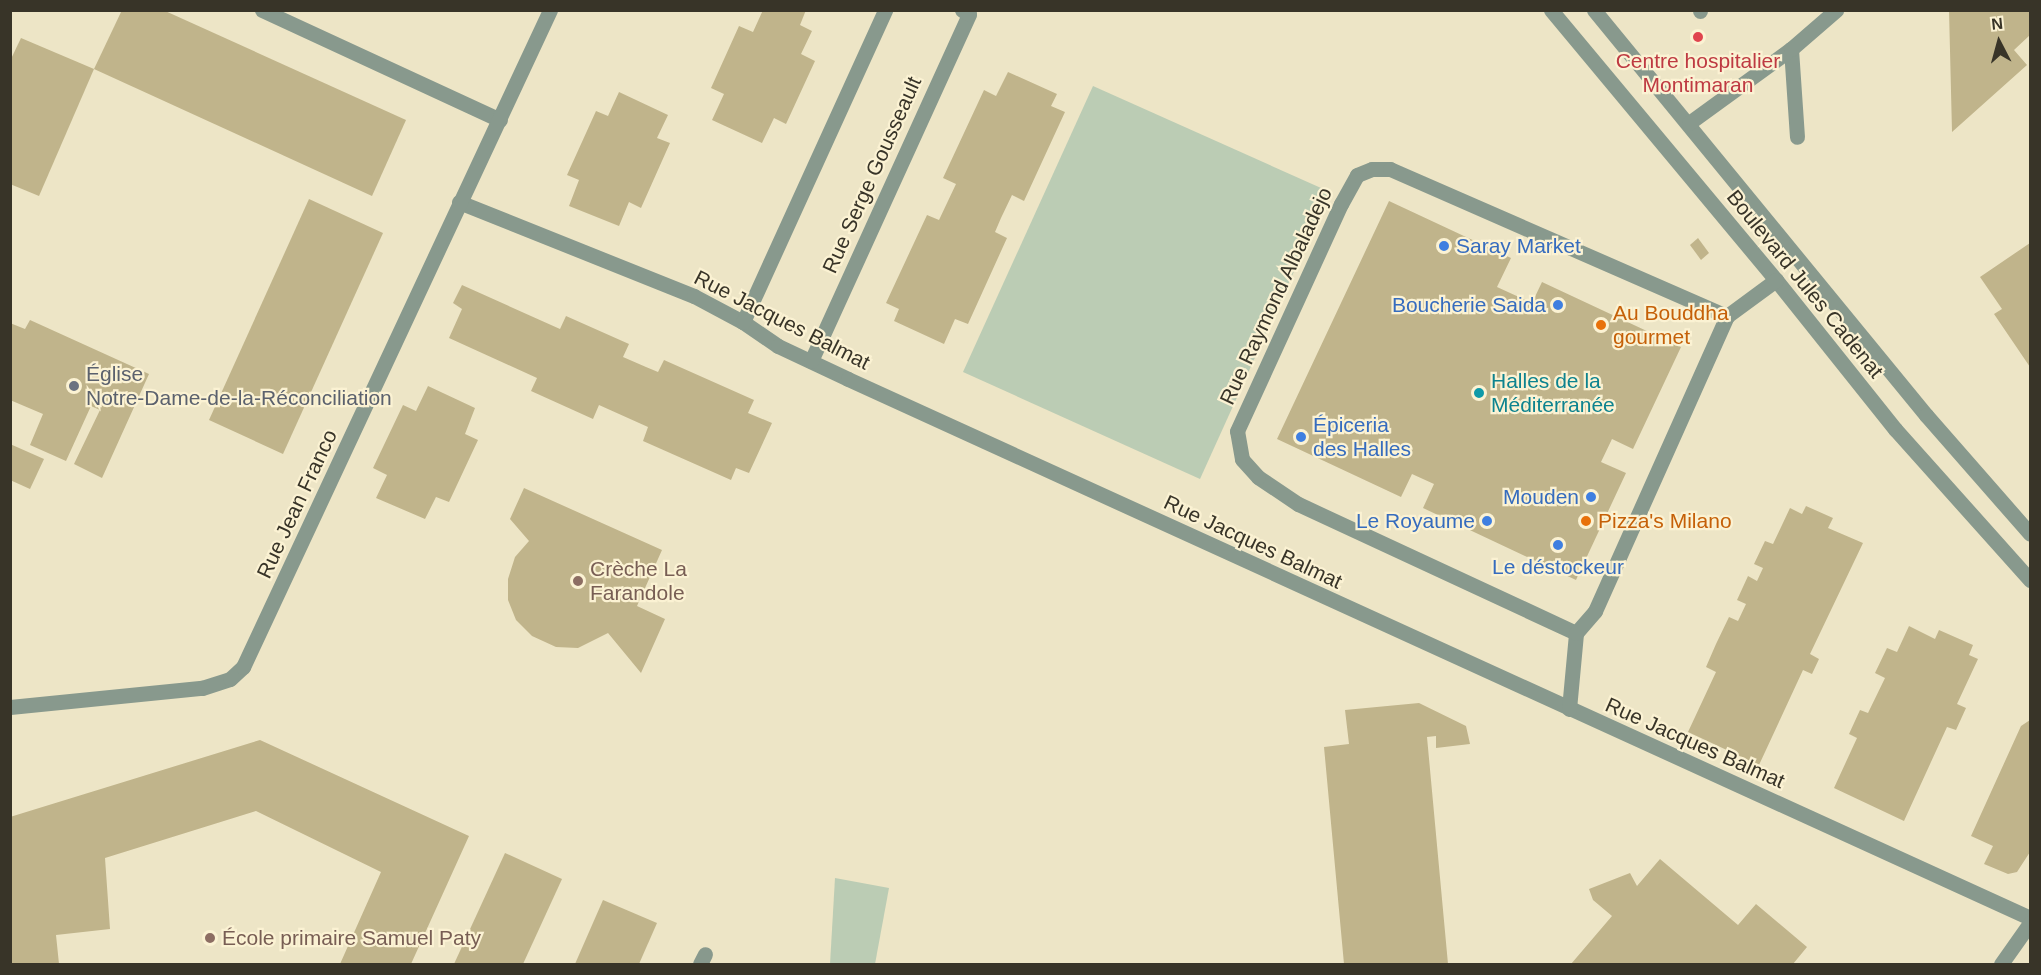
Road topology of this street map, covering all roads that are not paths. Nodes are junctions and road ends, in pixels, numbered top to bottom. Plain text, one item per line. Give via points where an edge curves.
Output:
1 (262, 10) edge
2 (550, 10) edge
3 (885, 10) edge
4 (962, 10) edge
5 (1551, 10) edge
6 (1593, 10) edge
7 (1836, 10) edge
8 (1791, 49) junction
9 (500, 120) junction
10 (1689, 123) junction
11 (1797, 137) dead end
12 (459, 202) junction
13 (1776, 280) junction
14 (1727, 316) junction
15 (743, 322) junction
16 (811, 361) junction
17 (2031, 534) edge
18 (2031, 580) edge
19 (1576, 633) junction
20 (10, 706) edge
21 (1569, 709) junction
22 (2031, 921) edge
23 (2001, 964) edge

1 - 9 street
2 - 9 street, Rue Jean Franco
3 - 15 street
4 - 16 street, Rue Serge Gousseault via 969,14
5 - 13 street, Boulevard Jules Cadenat
6 - 10 street, Boulevard Jules Cadenat
7 - 8 street
8 - 10 street
8 - 11 street
9 - 12 street, Rue Jean Franco
10 - 17 street, Boulevard Jules Cadenat via 1926,415
12 - 15 street, Rue Jacques Balmat via 694,296
12 - 20 street, Rue Jean Franco via 243,667 230,679 202,688
13 - 14 street
13 - 18 street, Boulevard Jules Cadenat via 1894,429
14 - 19 street via 1600,601
14 - 19 street, Rue Raymond Albaladejo via 1390,169 1372,169 1357,175 1341,204 1237,431 1242,459 1258,477 1298,504
15 - 16 street, Rue Jacques Balmat via 778,346
16 - 21 street, Rue Jacques Balmat
19 - 21 street
21 - 22 street, Rue Jacques Balmat
22 - 23 street

